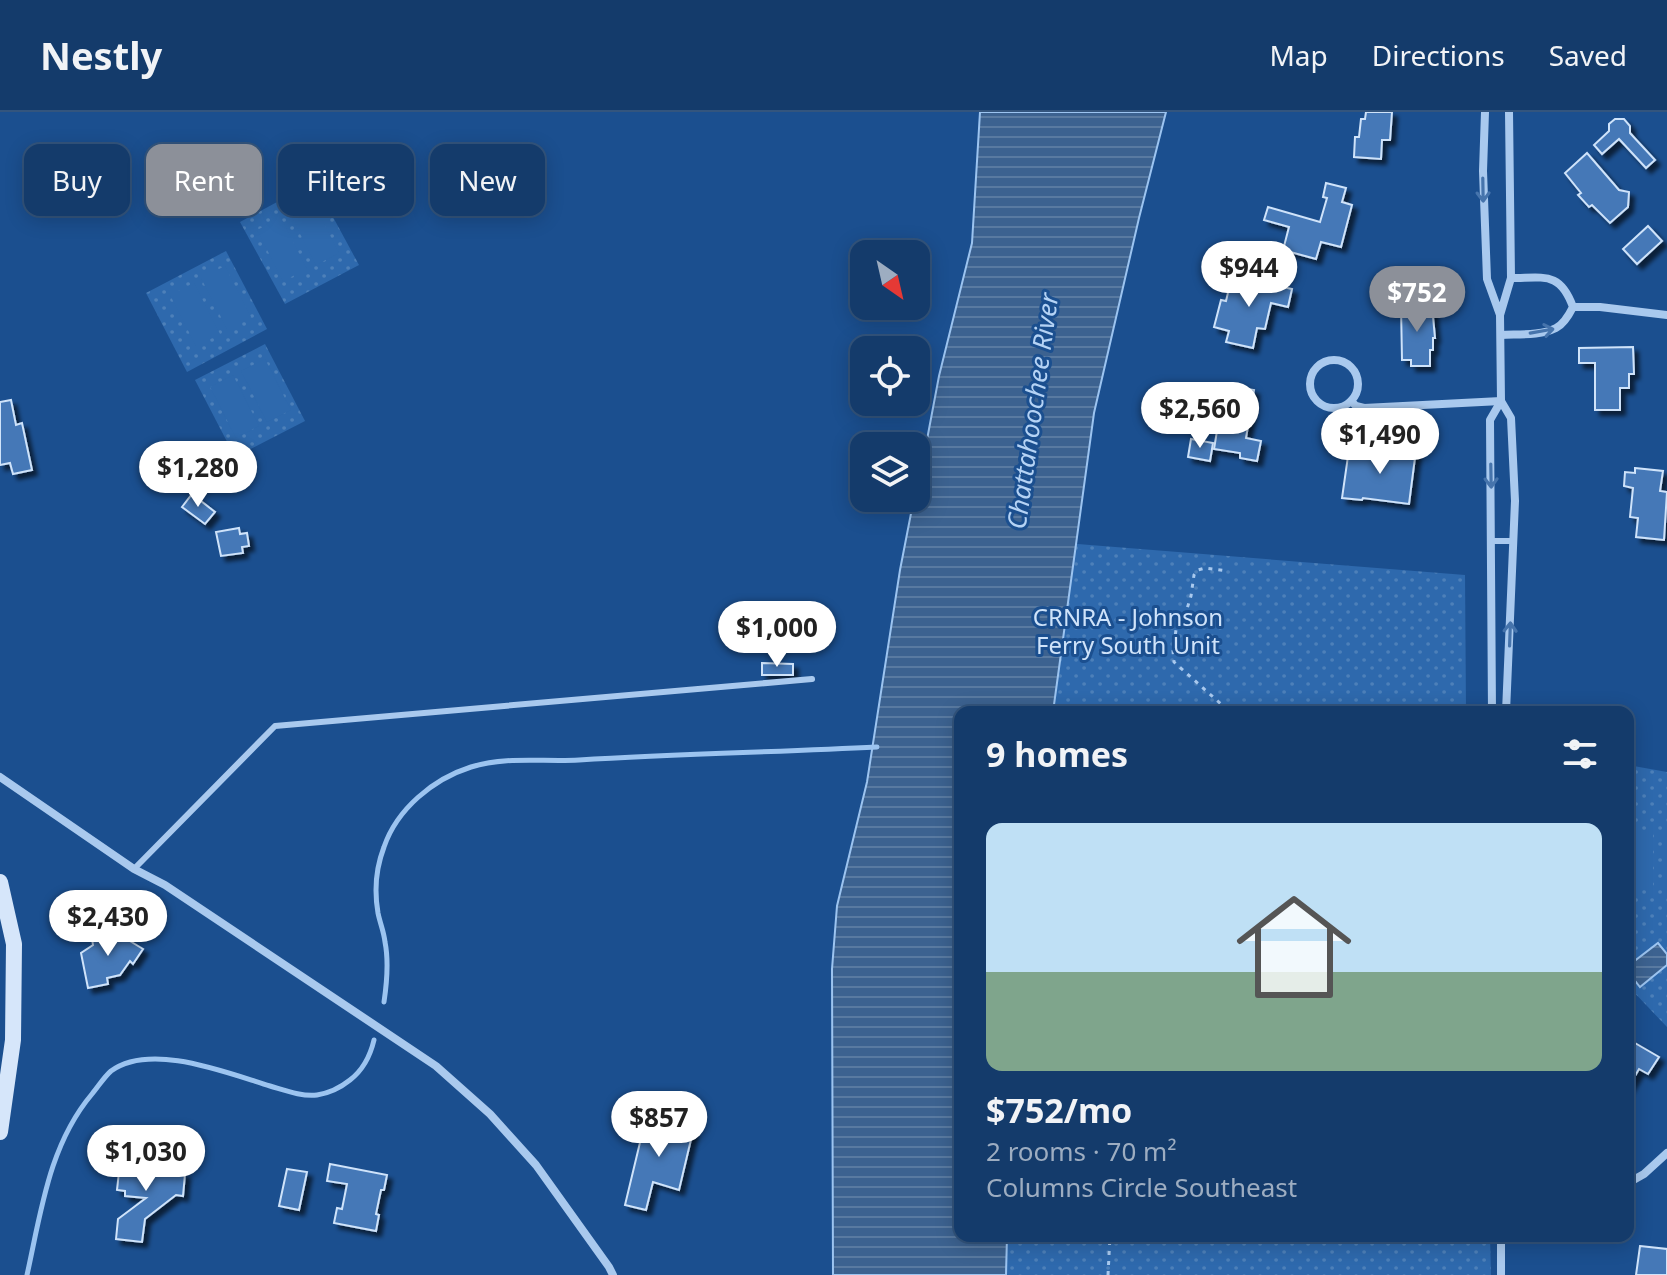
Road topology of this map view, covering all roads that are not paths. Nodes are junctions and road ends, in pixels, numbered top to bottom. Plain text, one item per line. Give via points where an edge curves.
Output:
1 (1485, 112) edge
2 (1509, 112) edge
3 (1511, 278) junction
4 (1573, 307) junction
5 (1500, 315) junction
6 (1667, 315) edge
7 (1501, 335) junction
8 (1351, 401) junction
9 (1501, 401) junction
10 (1492, 541) junction
11 (1513, 541) junction
12 (812, 679) dead end
13 (1492, 706) edge
14 (1506, 706) edge
15 (0, 777) edge
16 (134, 869) junction
17 (0, 882) edge
18 (0, 1132) edge
19 (1667, 1153) edge
20 (1634, 1180) edge
21 (1501, 1242) edge
22 (613, 1275) edge
23 (1501, 1275) edge

1 -> 5 street via 1487,279
2 - 3 street
3 - 4 street via 1558,282
3 - 5 street
4 - 6 street
7 -> 4 street via 1558,328
5 - 7 street
7 - 9 street
8 - 8 street via 1357,392 1354,369 1333,360 1313,371 1312,394 1319,403 1329,408
8 - 9 street via 1364,408
9 -> 10 street via 1490,420
9 - 11 street via 1511,418
10 - 11 lane
10 - 13 street
14 -> 11 street
12 - 16 lane via 275,726
15 - 16 street
16 - 22 street via 436,1066 536,1165
17 - 18 street via 14,944 13,1040
19 - 20 street
21 - 23 street

